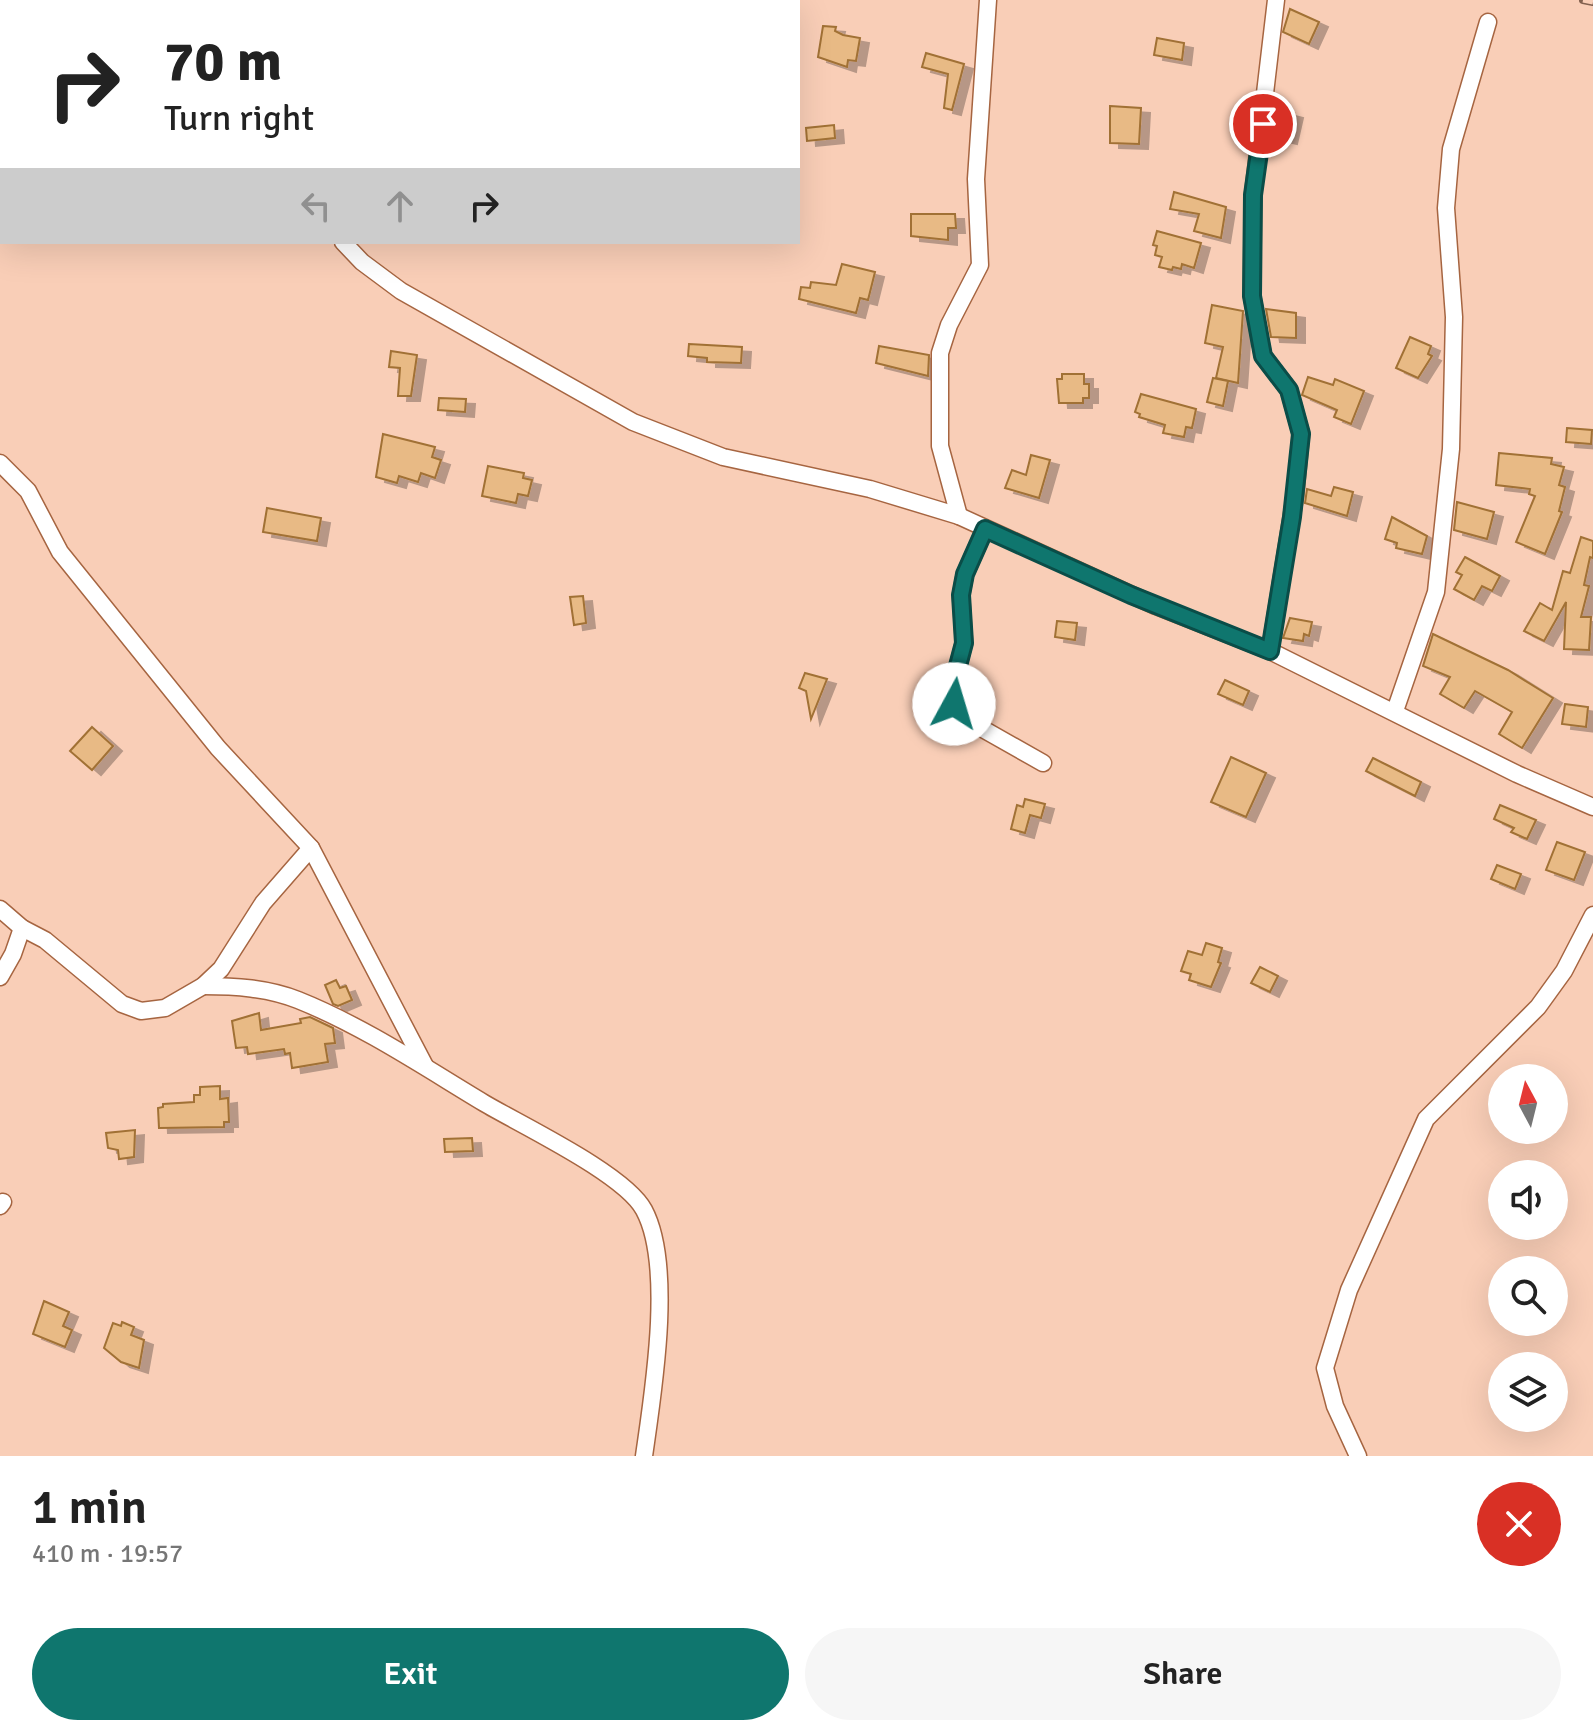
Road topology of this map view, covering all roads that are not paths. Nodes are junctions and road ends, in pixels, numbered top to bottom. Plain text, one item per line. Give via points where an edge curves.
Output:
1 (988, 0) edge
2 (1276, 0) edge
3 (1488, 22) dead end
4 (345, 244) edge
5 (0, 463) edge
6 (959, 516) junction
7 (985, 529) junction
8 (1270, 651) junction
9 (1395, 711) junction
10 (1043, 763) dead end
11 (1593, 807) edge
12 (311, 848) junction
13 (0, 909) edge
14 (1593, 915) edge
15 (22, 928) junction
16 (0, 977) edge
17 (203, 986) junction
18 (425, 1066) junction
19 (644, 1456) edge
20 (1358, 1456) edge

1 - 6 street via 976,179 980,265 940,353 940,446
2 - 8 street via 1253,195 1252,296 1263,356 1289,390 1301,434
3 - 9 street via 1449,164 1451,449 1436,592
4 - 6 street via 413,298 643,427 723,457 870,489
5 - 12 street via 28,491 60,552 218,748
6 - 7 street
7 - 8 street
7 - 10 street via 961,595 964,643 954,704 967,720
8 - 9 street
9 - 11 street
12 - 17 street
12 - 18 street
13 - 15 street
14 - 20 street via 1538,1007 1426,1119 1349,1290 1325,1368
15 - 16 street
15 - 17 street via 45,940 122,1004 141,1011 165,1008
17 - 18 street via 235,986 299,1000
18 - 19 street via 591,1166 643,1209 657,1248 657,1324

